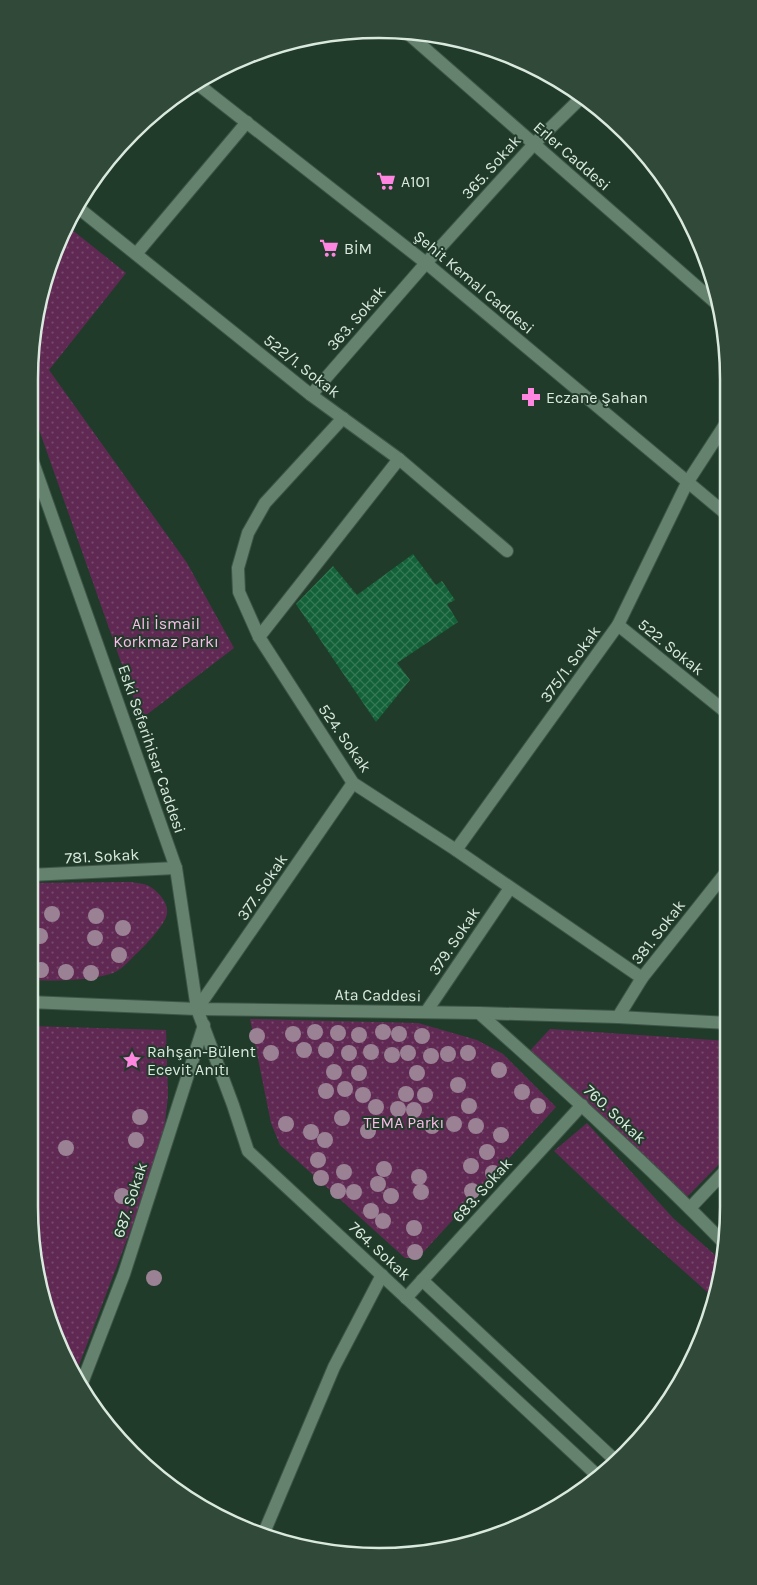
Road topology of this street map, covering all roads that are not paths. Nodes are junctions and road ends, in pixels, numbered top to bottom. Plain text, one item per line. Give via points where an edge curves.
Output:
1 (414, 39) edge
2 (202, 87) edge
3 (577, 102) edge
4 (247, 122) junction
5 (534, 144) junction
6 (82, 211) edge
7 (136, 254) junction
8 (426, 263) junction
9 (710, 298) edge
10 (311, 395) junction
11 (343, 418) junction
12 (720, 432) edge
13 (399, 459) junction
14 (38, 477) edge
15 (687, 483) junction
16 (720, 509) edge
17 (507, 551) dead end
18 (618, 624) junction
19 (258, 638) junction
20 (720, 708) edge
21 (353, 783) junction
22 (456, 850) junction
23 (176, 868) junction
24 (38, 875) edge
25 (720, 880) edge
26 (510, 888) junction
27 (642, 978) junction
28 (38, 1002) edge
29 (197, 1009) junction
30 (426, 1012) junction
31 (479, 1013) junction
32 (618, 1017) junction
33 (720, 1023) edge
34 (204, 1025) junction
35 (582, 1105) junction
36 (720, 1176) edge
37 (690, 1208) junction
38 (718, 1238) edge
39 (382, 1275) junction
40 (422, 1280) junction
41 (406, 1298) junction
42 (84, 1378) edge
43 (611, 1456) edge
44 (593, 1471) edge
45 (266, 1528) edge

1 - 5 street, Erler Caddesi
2 - 4 street, Şehit Kemal Caddesi
3 - 5 street, 365. Sokak
4 - 7 street
4 - 8 street, Şehit Kemal Caddesi
5 - 8 street, 365. Sokak
5 - 9 street, Erler Caddesi
6 - 7 street, 522/1. Sokak
7 - 10 street, 522/1. Sokak
8 - 10 street, 363. Sokak
8 - 15 street, Şehit Kemal Caddesi
10 - 11 street, 522/1. Sokak
11 - 13 street, 522/1. Sokak
11 - 19 street, 524. Sokak via 265,503 248,533 238,568 238,592
12 - 15 street, 375/1. Sokak
13 - 17 street, 522/1. Sokak
13 - 19 street
14 - 23 street, Eski Seferihisar Caddesi
15 - 16 street, Şehit Kemal Caddesi
15 - 18 street, 375/1. Sokak
18 - 20 street, 522. Sokak
18 - 22 street, 375/1. Sokak
19 - 21 street, 524. Sokak
21 - 22 street, 524. Sokak
21 - 29 street, 377. Sokak
22 - 26 street, 524. Sokak
23 - 24 street, 781. Sokak
23 - 29 street, Eski Seferihisar Caddesi
25 - 27 street, 381. Sokak
26 - 27 street, 524. Sokak
26 - 30 street, 379. Sokak
27 - 32 street, 381. Sokak
28 - 29 street, Ata Caddesi
29 - 30 street, Ata Caddesi
29 - 34 street, 764. Sokak
30 - 31 street, Ata Caddesi
31 - 32 street, Ata Caddesi
31 - 35 street, 760. Sokak
32 - 33 street, Ata Caddesi
34 - 39 street, 764. Sokak via 248,1151
34 - 42 street, 687. Sokak via 124,1274
35 - 37 street, 760. Sokak
35 - 40 street, 683. Sokak
36 - 37 street
37 - 38 street, 760. Sokak
39 - 41 street, 764. Sokak
39 - 45 street via 334,1366
40 - 41 street, 683. Sokak
40 - 43 street, 764. Sokak
41 - 44 street, 764. Sokak

